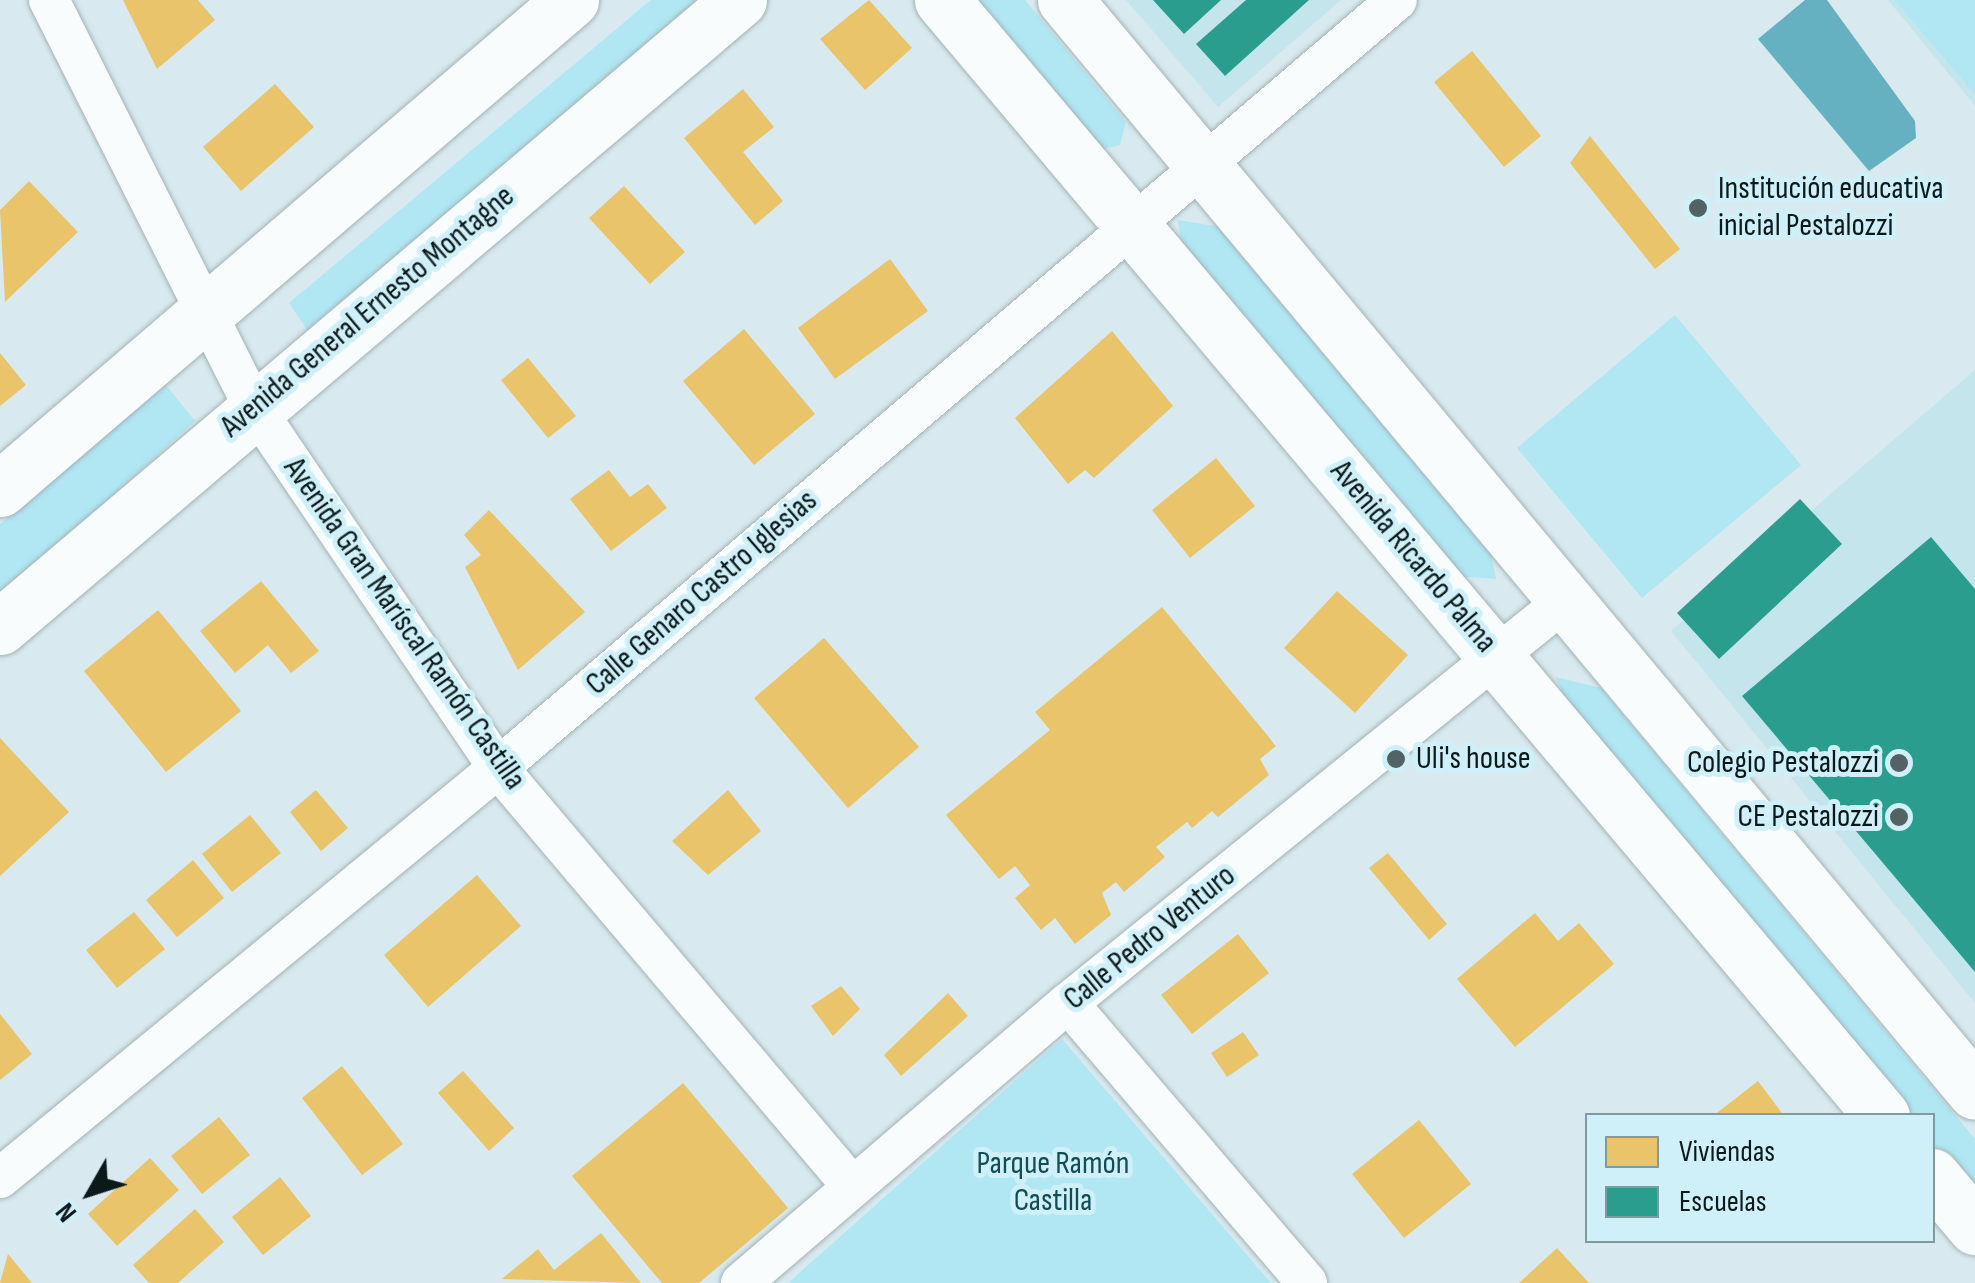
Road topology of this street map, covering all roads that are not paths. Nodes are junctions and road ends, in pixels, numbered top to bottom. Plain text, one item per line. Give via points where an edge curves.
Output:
1 (48, 0) edge
2 (571, 0) edge
3 (738, 0) edge
4 (942, 0) edge
5 (1065, 0) edge
6 (1397, 0) edge
7 (1200, 166) junction
8 (1130, 225) junction
9 (210, 318) junction
10 (254, 407) junction
11 (0, 490) edge
12 (1566, 600) junction
13 (0, 627) edge
14 (1500, 659) junction
15 (498, 768) junction
16 (1068, 1004) junction
17 (1975, 1092) edge
18 (1879, 1113) edge
19 (0, 1178) edge
20 (1935, 1180) edge
21 (852, 1186) junction
22 (1975, 1227) edge
23 (741, 1283) edge
24 (1306, 1283) edge

1 - 9 street, Avenida Gran Maríscal Ramón Castilla
2 - 9 main road
3 - 10 main road, Avenida General Ernesto Montagne
4 - 8 main road, Avenida Ricardo Palma
5 - 7 main road
6 - 7 street, Calle Genaro Castro Iglesias
7 - 8 street, Calle Genaro Castro Iglesias
7 - 12 main road
8 - 14 main road, Avenida Ricardo Palma
8 - 15 street, Calle Genaro Castro Iglesias
9 - 10 street, Avenida Gran Maríscal Ramón Castilla
9 - 11 main road
10 - 13 main road, Avenida General Ernesto Montagne
10 - 15 street, Avenida Gran Maríscal Ramón Castilla
12 - 14 street, Calle Pedro Venturo
12 - 17 main road
14 - 16 street, Calle Pedro Venturo
14 - 18 main road, Avenida Ricardo Palma
15 - 19 street, Calle Genaro Castro Iglesias
15 - 21 street, Avenida Gran Maríscal Ramón Castilla
16 - 21 street, Calle Pedro Venturo
16 - 24 street
20 - 22 main road
21 - 23 street, Calle Pedro Venturo

